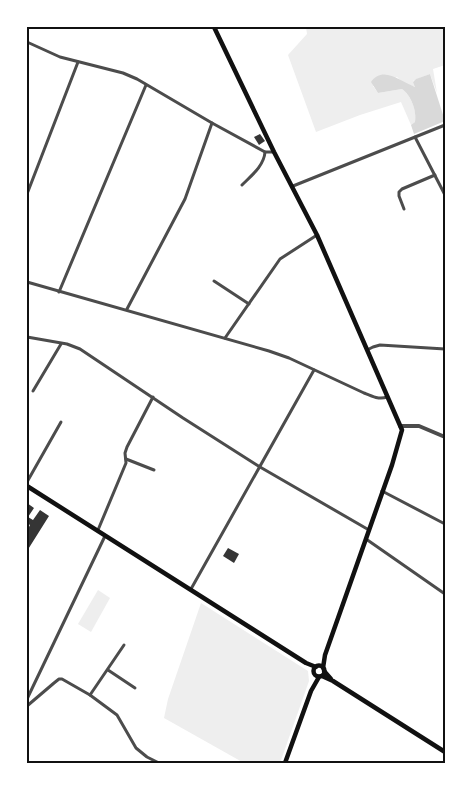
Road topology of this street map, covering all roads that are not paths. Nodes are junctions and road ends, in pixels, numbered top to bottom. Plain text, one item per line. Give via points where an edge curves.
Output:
1 (214, 27) edge
2 (27, 42) edge
3 (78, 62) junction
4 (146, 85) junction
5 (212, 123) junction
6 (445, 124) edge
7 (415, 137) junction
8 (265, 152) junction
9 (274, 152) junction
10 (435, 175) junction
11 (242, 185) dead end
12 (293, 186) junction
13 (27, 194) edge
14 (445, 195) edge
15 (404, 209) dead end
16 (317, 235) junction
17 (213, 281) dead end
18 (27, 282) edge
19 (59, 292) junction
20 (249, 304) junction
21 (127, 309) junction
22 (27, 337) edge
23 (225, 338) junction
24 (61, 343) junction
25 (445, 349) edge
26 (366, 350) junction
27 (314, 370) junction
28 (33, 391) dead end
29 (153, 397) junction
30 (387, 397) junction
31 (61, 422) dead end
32 (400, 426) junction
33 (445, 437) edge
34 (126, 459) junction
35 (260, 467) junction
36 (154, 470) dead end
37 (28, 487) edge
38 (382, 491) junction
39 (445, 524) edge
40 (369, 530) junction
41 (98, 531) junction
42 (105, 536) junction
43 (366, 539) junction
44 (190, 591) junction
45 (445, 594) edge
46 (124, 645) dead end
47 (108, 670) junction
48 (319, 671) junction
49 (135, 688) dead end
50 (90, 695) junction
51 (27, 699) edge
52 (27, 706) edge
53 (445, 752) edge
54 (159, 763) edge
55 (285, 763) edge

1 - 9 main road
2 - 3 street
3 - 4 street via 123,74
3 - 13 street
4 - 5 street
4 - 19 street
5 - 8 street
5 - 21 street via 185,199
6 - 7 street
7 - 10 street
7 - 12 street
8 - 9 street
8 - 11 street via 259,168
9 - 12 main road
10 - 14 street
10 - 15 street via 399,192
12 - 16 main road
16 - 20 street via 280,259
16 - 26 main road
17 - 20 street
18 - 19 street
19 - 21 street
20 - 23 street
21 - 23 street
22 - 24 street
23 - 27 street
24 - 28 street
24 - 29 street via 80,349
25 - 26 street via 380,345
26 - 30 main road
27 - 30 street via 377,398
27 - 35 street
29 - 34 street via 127,447
29 - 35 street
30 - 32 main road
31 - 37 street
32 - 33 street via 419,426
32 - 38 main road via 401,438
34 - 36 street
34 - 41 street
35 - 40 street
35 - 44 street
37 - 41 main road
38 - 39 street
38 - 40 main road
40 - 43 main road
41 - 42 main road
42 - 44 main road
42 - 51 street
43 - 45 street
43 - 48 main road
44 - 48 main road
46 - 47 street
47 - 49 street
47 - 50 street
48 - 53 main road
48 - 55 main road
50 - 52 street via 59,679
50 - 54 street via 117,715 136,748

